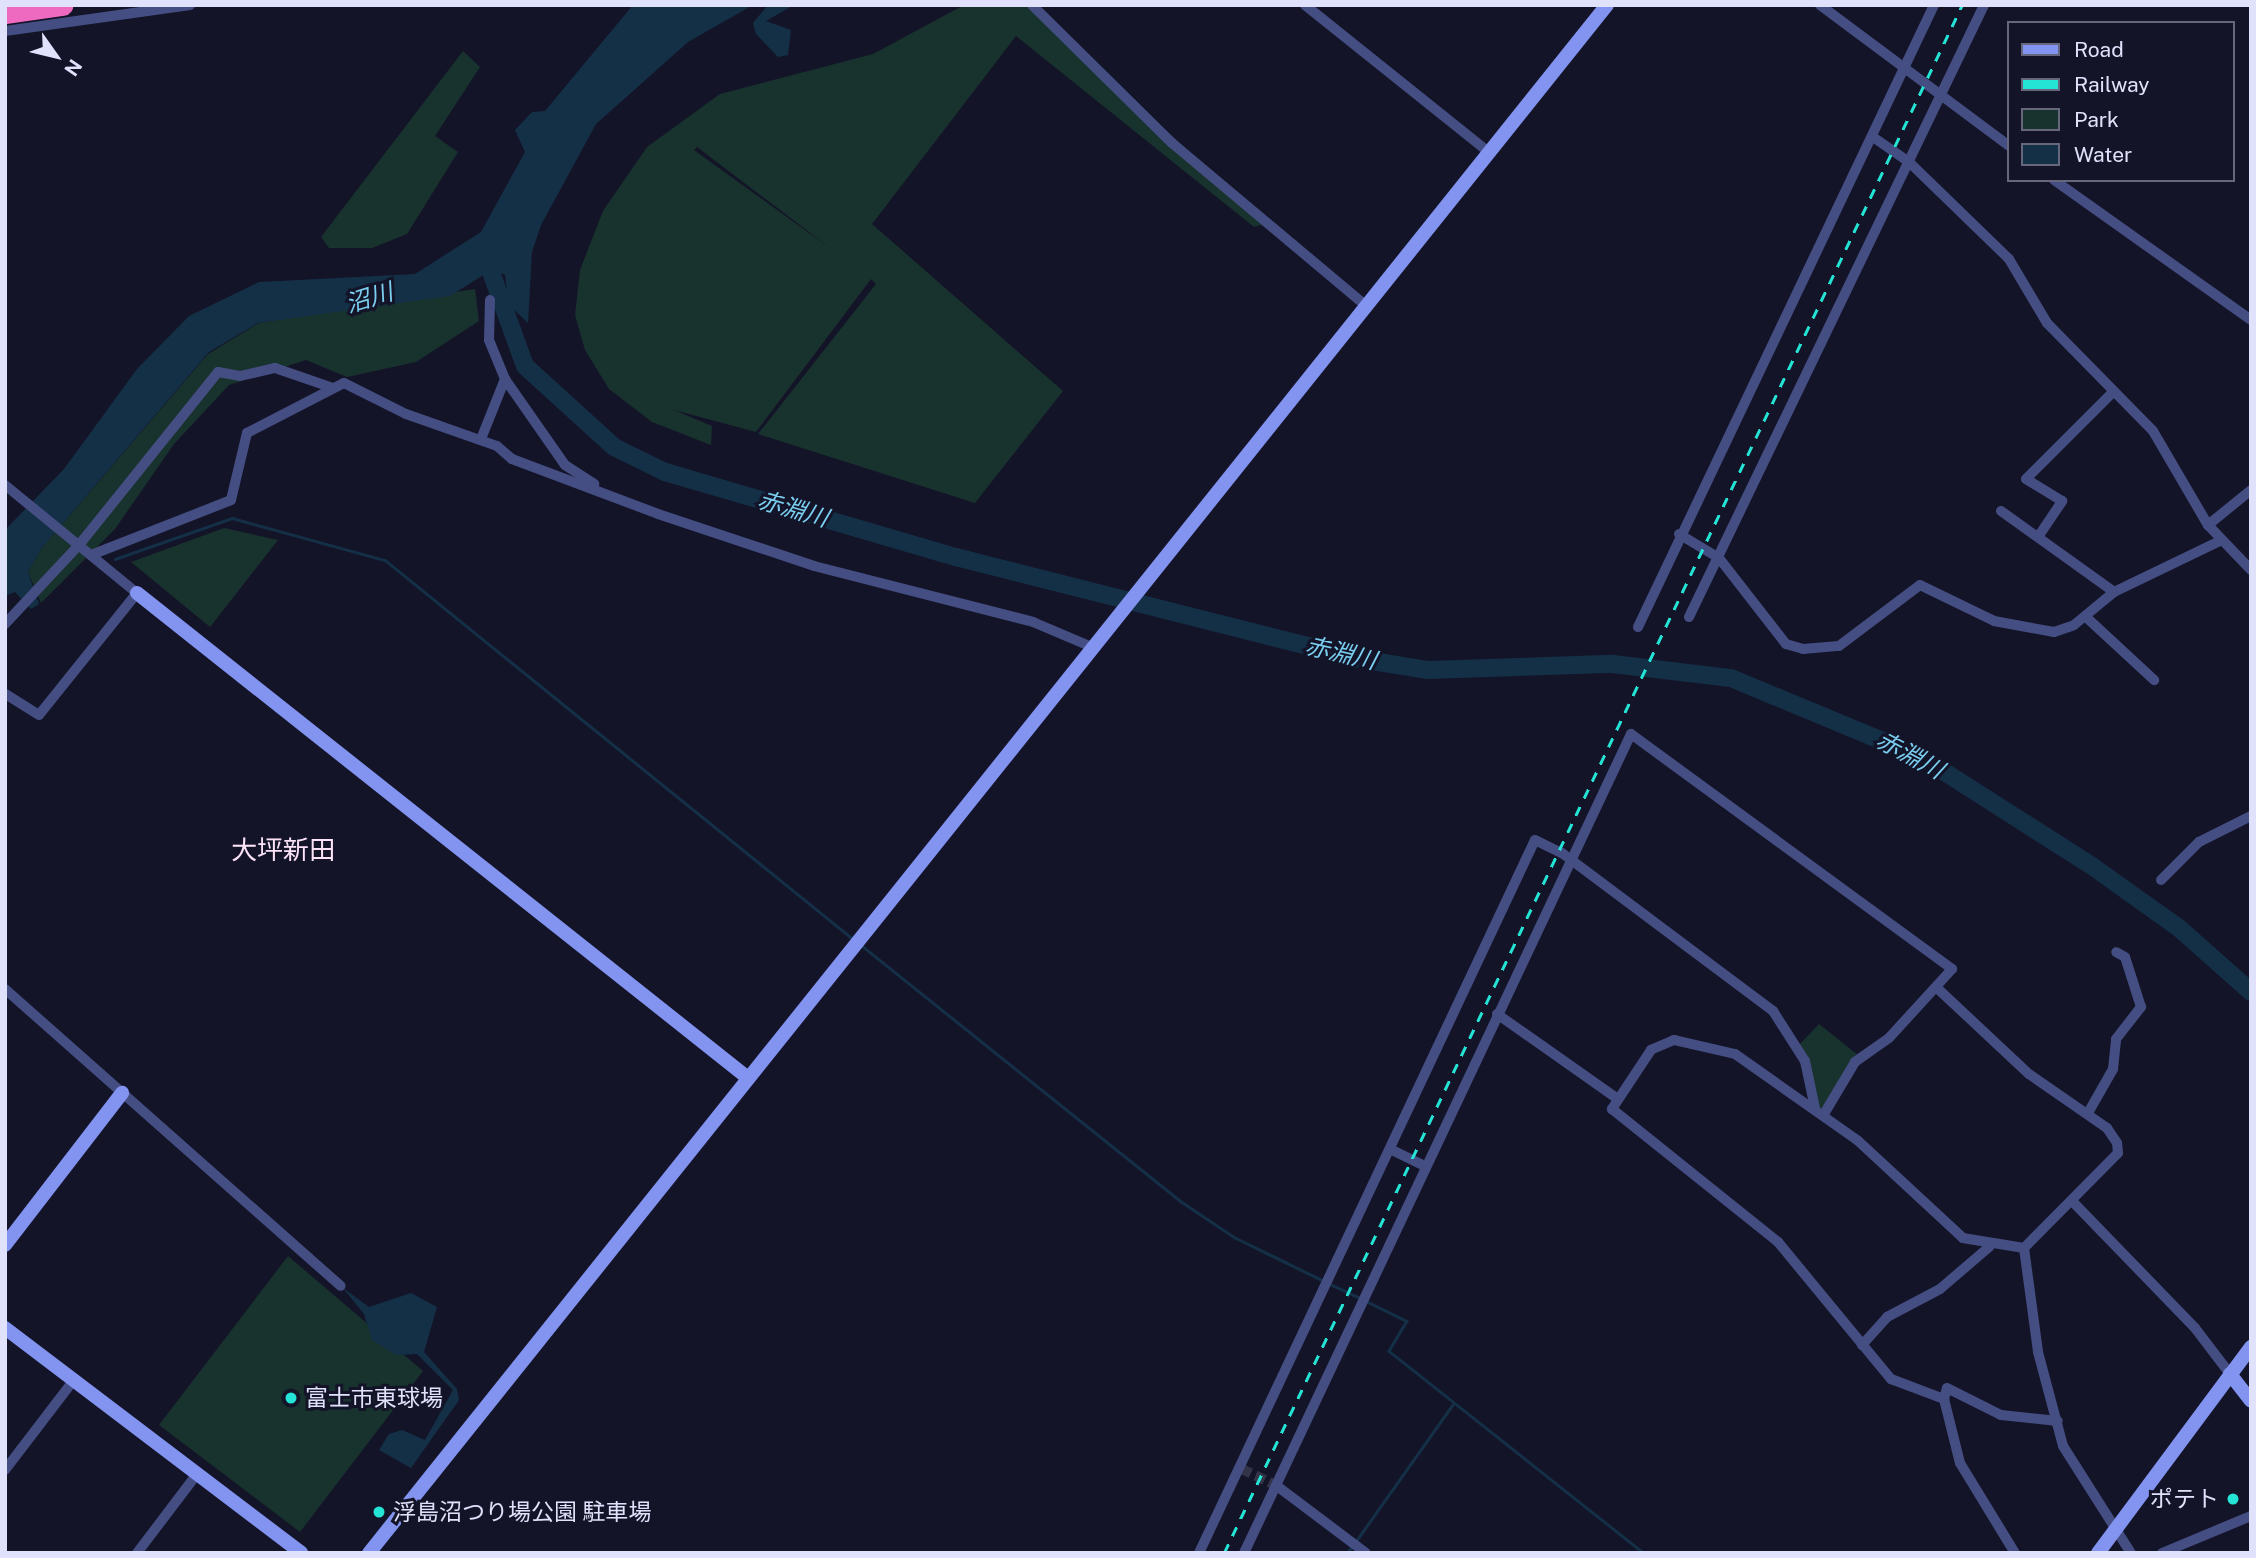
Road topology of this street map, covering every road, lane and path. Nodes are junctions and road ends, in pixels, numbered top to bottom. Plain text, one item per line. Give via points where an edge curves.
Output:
1 (62, 5) edge
2 (190, 5) edge
3 (1032, 5) edge
4 (1305, 5) edge
5 (1607, 5) edge
6 (1820, 5) edge
7 (1934, 5) edge
8 (1984, 5) edge
9 (7, 24) edge
10 (1903, 71) junction
11 (1941, 94) junction
12 (1873, 137) junction
13 (2008, 145) edge
14 (1487, 151) junction
15 (1909, 162) junction
16 (2057, 182) edge
17 (490, 300) dead end
18 (1364, 304) junction
19 (2251, 320) edge
20 (505, 379) junction
21 (333, 388) junction
22 (2112, 393) junction
23 (481, 439) junction
24 (5, 485) edge
25 (2251, 490) edge
26 (616, 499) junction
27 (2001, 511) dead end
28 (2208, 525) junction
29 (1679, 534) junction
30 (2040, 534) junction
31 (2220, 541) junction
32 (79, 545) junction
33 (91, 555) junction
34 (1718, 558) junction
35 (2251, 570) edge
36 (2114, 592) junction
37 (137, 593) junction
38 (1689, 617) dead end
39 (2086, 617) junction
40 (5, 624) edge
41 (1638, 627) dead end
42 (1095, 643) junction
43 (2154, 680) dead end
44 (5, 694) edge
45 (2251, 817) edge
46 (1568, 860) junction
47 (2161, 880) dead end
48 (2116, 952) dead end
49 (1937, 988) junction
50 (5, 989) edge
51 (1497, 1014) junction
52 (748, 1078) junction
53 (122, 1093) junction
54 (1615, 1097) junction
55 (1820, 1111) junction
56 (2088, 1113) junction
57 (1392, 1150) junction
58 (1425, 1166) junction
59 (2073, 1202) junction
60 (5, 1245) edge
61 (1989, 1247) junction
62 (2024, 1248) junction
63 (341, 1286) dead end
64 (5, 1328) edge
65 (1862, 1345) junction
66 (2251, 1346) edge
67 (2230, 1374) junction
68 (73, 1381) junction
69 (1944, 1399) junction
70 (2251, 1401) edge
71 (2058, 1420) junction
72 (5, 1470) edge
73 (197, 1474) junction
74 (1277, 1486) junction
75 (2250, 1518) edge
76 (2118, 1526) junction
77 (1364, 1551) edge
78 (137, 1553) edge
79 (301, 1553) edge
80 (369, 1553) edge
81 (1199, 1553) edge
82 (1244, 1553) edge
83 (2015, 1553) edge
84 (2098, 1553) edge
85 (2131, 1553) edge
86 (2162, 1553) edge

1 - 9 highway
2 - 9 street
3 - 18 street via 1172,143
4 - 14 street
5 - 14 street
6 - 10 street
7 - 10 street
8 - 11 street
10 - 11 street
10 - 12 street
11 - 13 street
11 - 15 street
12 - 15 street
12 - 29 street
14 - 18 street
15 - 22 street via 2009,258 2047,323
15 - 34 street
16 - 19 street
17 - 20 street via 489,340
18 - 42 street
20 - 23 street
20 - 26 street via 565,465
21 - 23 street via 344,383 406,414
21 - 32 street via 275,368 240,376 218,372
21 - 33 street via 247,433 230,500
22 - 28 street via 2174,458
22 - 30 street via 2026,479 2062,501
23 - 26 street via 512,459
24 - 32 street
25 - 28 street
26 - 42 street via 814,566 1034,622
27 - 30 street
28 - 31 street
29 - 34 street
29 - 41 street
30 - 36 street
31 - 35 street
31 - 36 street
32 - 33 street
32 - 40 street
33 - 37 street
34 - 38 street
34 - 39 street via 1786,644 1803,649 1839,646 1920,586 1994,621 2026,629 2054,632
36 - 39 street
37 - 44 street via 39,715
37 - 52 street
39 - 43 street
42 - 52 street
45 - 47 street via 2199,842
46 - 49 street via 1631,734 1952,969
46 - 51 street
46 - 55 street via 1773,1011 1805,1061
46 - 57 street via 1535,840
48 - 56 street via 2125,957 2141,1007 2116,1039 2113,1069
49 - 55 street via 1889,1038 1855,1062
49 - 56 street via 2029,1074
50 - 53 street
51 - 54 street
51 - 58 street
52 - 80 street
53 - 60 street
53 - 63 street
54 - 55 street via 1650,1050 1674,1040 1735,1054
54 - 65 street via 1612,1109 1778,1241
55 - 61 street via 1888,1165 1944,1224
56 - 59 street via 2107,1128 2118,1153
57 - 58 street
57 - 81 street
58 - 74 street
59 - 62 street
59 - 67 street via 2195,1328
61 - 62 street
61 - 65 street via 1940,1289 1887,1317
62 - 71 street via 2038,1352
64 - 68 street
65 - 69 street via 1891,1380
66 - 67 street
67 - 70 street
67 - 76 street
68 - 72 street
68 - 73 street
69 - 71 street via 1947,1388 2001,1415
69 - 83 street via 1960,1463
71 - 76 street via 2063,1446
73 - 78 street
73 - 79 street
74 - 77 street
74 - 82 street
75 - 86 street
76 - 84 street
76 - 85 street

